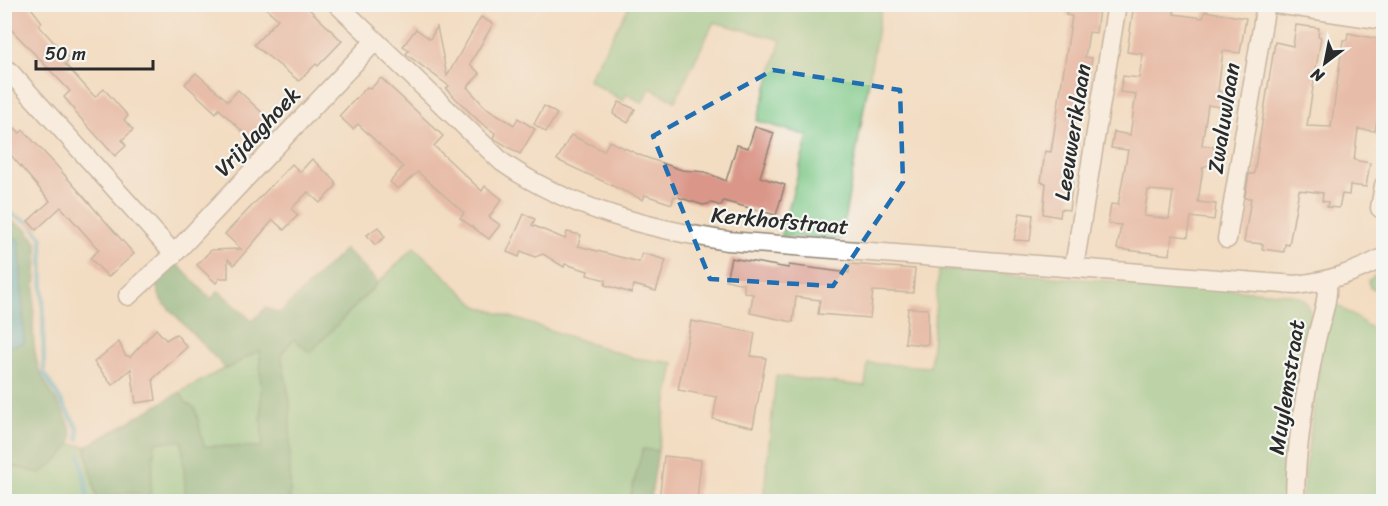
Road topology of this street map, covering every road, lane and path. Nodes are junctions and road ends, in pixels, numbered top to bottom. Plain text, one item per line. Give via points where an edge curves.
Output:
1 (337, 4) edge
2 (1117, 4) edge
3 (1266, 4) edge
4 (1276, 4) edge
5 (1383, 20) edge
6 (375, 41) junction
7 (9, 71) dead end
8 (1383, 185) edge
9 (1380, 208) dead end
10 (1227, 239) dead end
11 (174, 254) junction
12 (1383, 257) edge
13 (1074, 267) junction
14 (1327, 281) junction
15 (128, 296) dead end
16 (1295, 501) edge

1 - 6 street, Kerkhofstraat
2 - 13 street, Leeuweriklaan
3 - 10 street, Zwaluwlaan
4 - 5 street
6 - 11 street, Vrijdaghoek
6 - 13 street, Kerkhofstraat via 502,162 531,183 569,200 683,234 728,241
7 - 11 street
8 - 9 street
11 - 15 street, Vrijdaghoek
12 - 14 street, Kerkhofstraat via 1352,274
13 - 14 street, Kerkhofstraat via 1296,285
14 - 16 street, Muylemstraat via 1328,296 1318,327 1304,405

